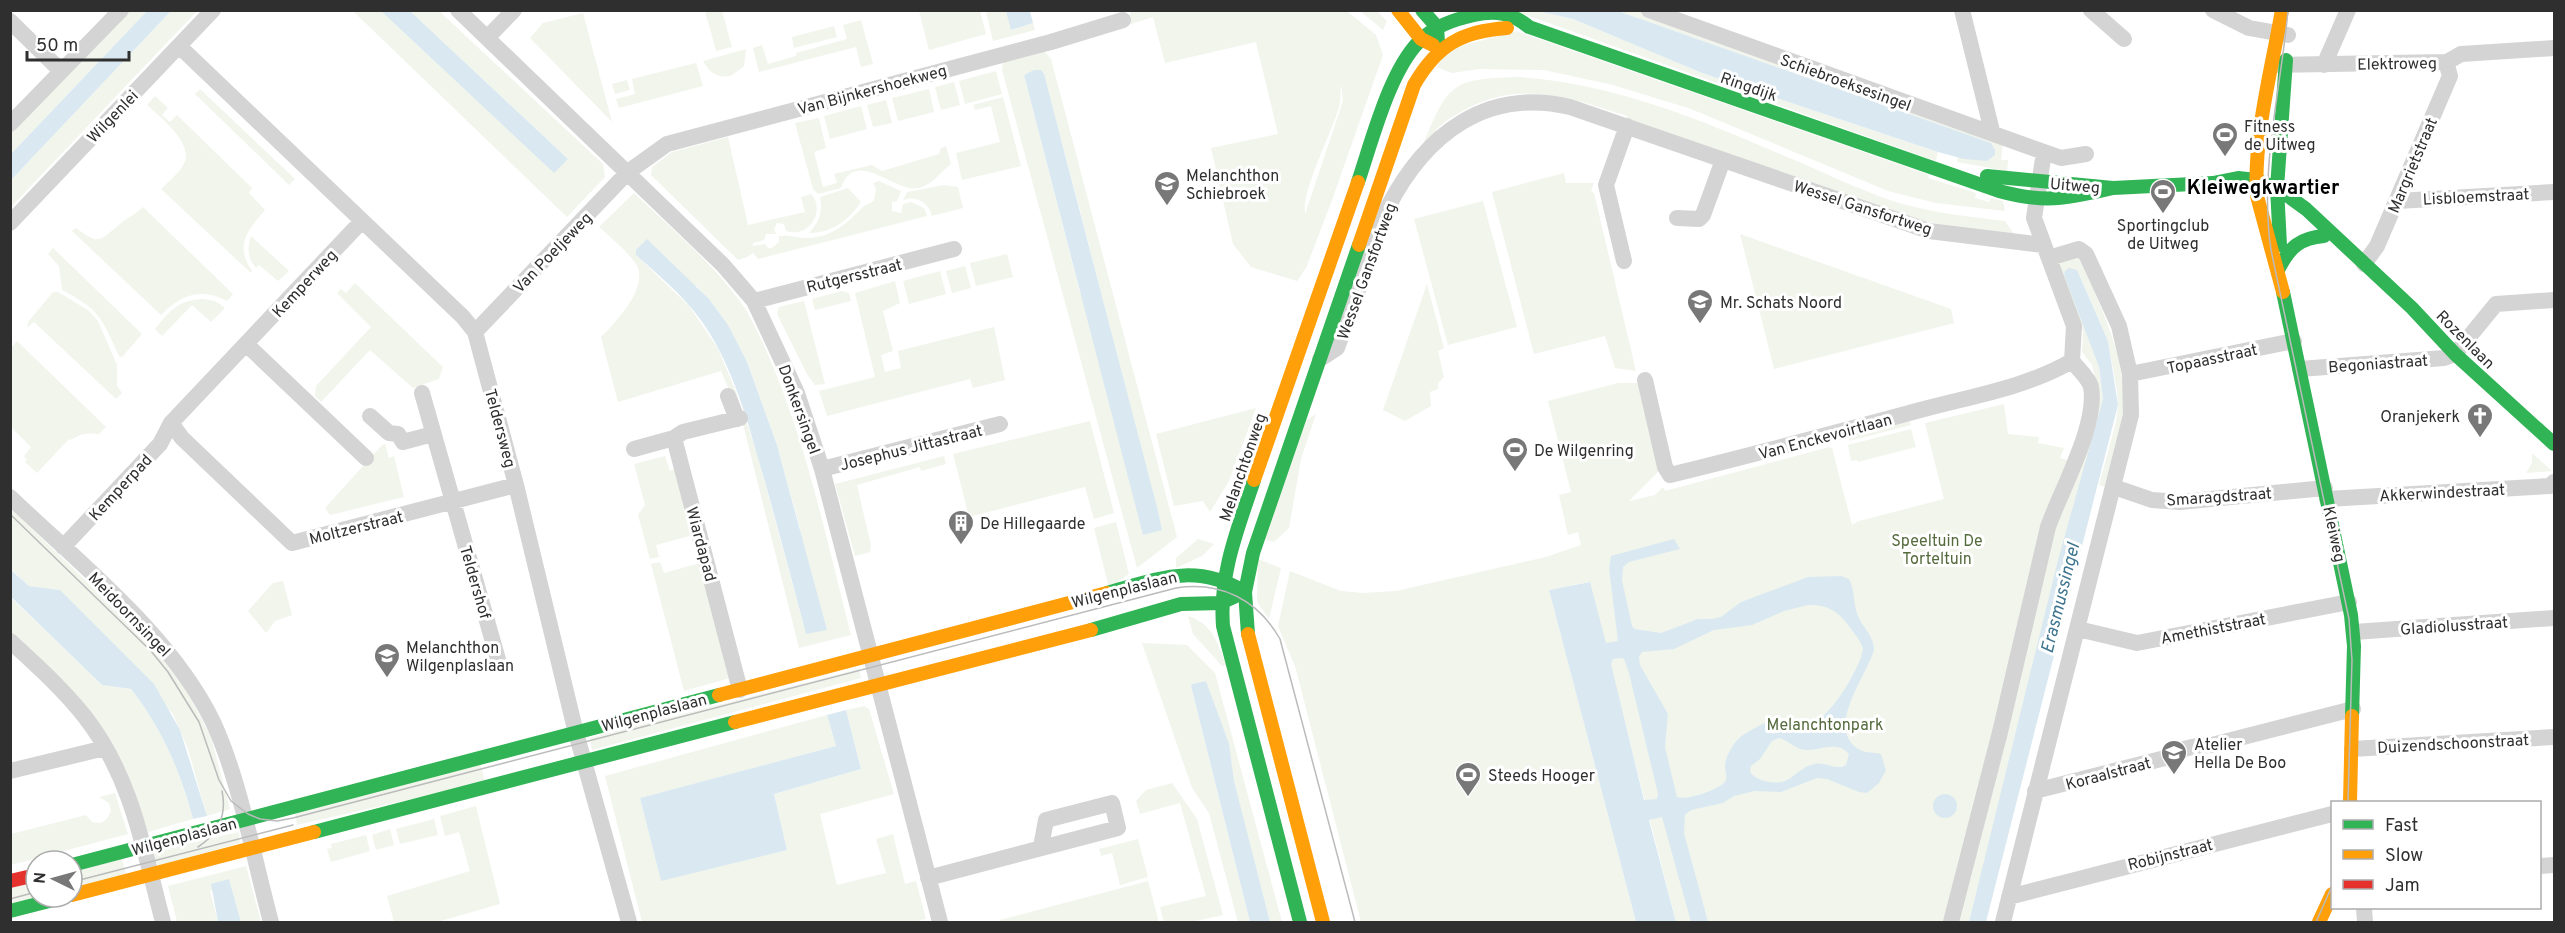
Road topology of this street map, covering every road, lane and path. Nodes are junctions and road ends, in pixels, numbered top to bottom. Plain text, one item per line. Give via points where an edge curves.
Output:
1 (121, 10) edge
2 (213, 10) edge
3 (458, 10) edge
4 (514, 10) edge
5 (1398, 10) edge
6 (1422, 10) edge
7 (1649, 10) edge
8 (1962, 10) edge
9 (2091, 10) edge
10 (2213, 10) edge
11 (2282, 10) edge
12 (2291, 10) edge
13 (2348, 10) edge
14 (1123, 20) dead end
15 (10, 21) edge
16 (1437, 27) junction
17 (1529, 27) junction
18 (2284, 34) junction
19 (487, 38) junction
20 (1421, 39) junction
21 (2124, 39) dead end
22 (179, 46) junction
23 (2554, 48) edge
24 (1439, 49) junction
25 (2446, 62) junction
26 (2324, 64) junction
27 (2280, 65) junction
28 (60, 70) junction
29 (10, 124) edge
30 (1627, 126) junction
31 (1992, 131) junction
32 (2044, 152) junction
33 (2086, 154) dead end
34 (1723, 160) junction
35 (628, 172) junction
36 (2256, 180) junction
37 (2213, 183) junction
38 (2277, 188) junction
39 (2038, 190) junction
40 (2554, 192) edge
41 (2247, 194) junction
42 (2397, 201) junction
43 (2277, 206) junction
44 (1677, 218) dead end
45 (362, 221) junction
46 (10, 223) edge
47 (2324, 236) junction
48 (954, 249) dead end
49 (2046, 252) junction
50 (2359, 260) junction
51 (1624, 261) dead end
52 (2278, 269) junction
53 (2554, 300) edge
54 (754, 301) junction
55 (475, 332) junction
56 (2294, 341) junction
57 (246, 344) junction
58 (2455, 354) junction
59 (1320, 359) junction
60 (2072, 361) junction
61 (2300, 369) junction
62 (2130, 374) junction
63 (1645, 380) dead end
64 (422, 393) dead end
65 (728, 396) dead end
66 (370, 416) dead end
67 (171, 423) junction
68 (1000, 424) dead end
69 (433, 434) junction
70 (674, 438) junction
71 (2554, 444) edge
72 (634, 449) dead end
73 (366, 459) dead end
74 (822, 469) junction
75 (2554, 482) edge
76 (516, 485) junction
77 (2114, 487) junction
78 (2326, 494) junction
79 (10, 497) edge
80 (452, 502) junction
81 (63, 547) junction
82 (1224, 579) junction
83 (1245, 592) junction
84 (2349, 602) junction
85 (1221, 603) junction
86 (2554, 618) edge
87 (2078, 629) junction
88 (2354, 632) junction
89 (13, 649) edge
90 (868, 655) junction
91 (499, 663) dead end
92 (876, 685) junction
93 (740, 690) junction
94 (2353, 709) junction
95 (576, 733) junction
96 (2554, 737) edge
97 (105, 748) junction
98 (2352, 749) junction
99 (585, 761) junction
100 (10, 771) edge
101 (2036, 791) junction
102 (2350, 801) edge
103 (2331, 814) edge
104 (244, 819) junction
105 (144, 847) junction
106 (251, 847) junction
107 (1041, 848) dead end
108 (84, 862) edge
109 (150, 874) junction
110 (928, 878) junction
111 (84, 892) edge
112 (2331, 896) edge
113 (2009, 897) junction
114 (163, 922) edge
115 (271, 922) edge
116 (629, 922) edge
117 (940, 922) edge
118 (1300, 922) edge
119 (1323, 922) edge
120 (1951, 922) edge
121 (2003, 922) edge
122 (2319, 922) edge

1 - 28 street
2 - 22 street, Wilgenlei
3 - 19 street, Donkersingel
4 - 19 street
5 - 20 street
6 - 16 street
7 - 31 street, Schiebroeksesingel
8 - 31 street
9 - 21 street
10 - 18 street via 2249,28
11 - 18 street, Kleiweg
12 - 18 street, Kleiweg
13 - 26 street
14 - 35 street, Van Bijnkershoekweg via 667,144
15 - 28 street
16 - 17 street, Ringdijk via 1488,13 1514,16
16 - 20 street, Ringdijk
16 - 24 street
17 - 24 street, Ringdijk via 1485,28
17 - 39 street, Ringdijk via 1959,175
18 - 27 street, Kleiweg
19 - 35 street, Donkersingel
20 - 24 street
20 - 82 street, Melanchtonweg via 1392,84 1232,545
22 - 45 street, Teldersweg
22 - 46 street, Wilgenlei
23 - 25 street, Elektroweg via 2461,54
24 - 59 street via 1414,85
25 - 26 street, Elektroweg
25 - 42 street, Margrietstraat via 2450,76
26 - 27 street, Elektroweg
27 - 36 street, Kleiweg via 2259,146
27 - 38 street, Kleiweg
28 - 29 street
30 - 34 street, Wessel Gansfortweg
30 - 51 street via 1606,185
30 - 59 street, Wessel Gansfortweg via 1570,107 1522,101 1488,109 1453,128 1419,159 1396,191 1337,348
31 - 32 street, Schiebroeksesingel
32 - 33 street, Uitweg via 2061,158
32 - 39 street, Uitweg
34 - 44 street via 1699,219
34 - 49 street, Wessel Gansfortweg via 1929,231
35 - 54 street, Donkersingel
35 - 55 street, Van Poeljeweg
36 - 37 street, Uitweg via 2238,178
36 - 38 street, Uitweg
36 - 41 street, Kleiweg
37 - 39 street, Uitweg
37 - 41 street, Uitweg
38 - 43 street, Kleiweg
38 - 50 street, Rozenlaan via 2306,209
39 - 49 street via 2034,218
40 - 42 street, Lisbloemstraat
41 - 43 street, Uitweg
41 - 52 street, Kleiweg
42 - 50 street, Margrietstraat via 2377,246
43 - 47 street, Rozenlaan
43 - 52 street, Kleiweg
45 - 55 street, Teldersweg via 463,316
45 - 57 street, Kemperweg
47 - 50 street, Rozenlaan
47 - 52 street via 2294,243
48 - 54 street, Rutgersstraat
49 - 60 street via 2074,326
49 - 62 street via 2079,249 2086,254 2119,326
50 - 58 street, Rozenlaan
52 - 56 street, Kleiweg
53 - 58 street via 2496,304
54 - 74 street, Donkersingel via 797,393
55 - 76 street, Teldersweg
56 - 61 street, Kleiweg
56 - 62 street, Topaasstraat
57 - 67 street, Kemperweg
57 - 73 street
58 - 61 street, Begoniastraat
58 - 71 street, Rozenlaan
59 - 83 street via 1253,553
60 - 63 street, Van Enckevoirtlaan via 2050,374 1981,394 1670,475
60 - 120 street via 2091,384 2091,404 2079,453 2048,527
61 - 78 street, Kleiweg
62 - 77 street via 2131,415
64 - 69 street, Teldershof
65 - 70 street via 739,418 683,432
66 - 69 street via 389,434 398,434 403,442
67 - 80 street, Moltzerstraat via 292,543
67 - 81 street, Kemperpad via 160,444
68 - 74 street, Josephus Jittastraat
69 - 80 street, Teldershof
70 - 72 street
70 - 93 street, Wiardapad
74 - 90 street, Donkersingel
75 - 78 street, Akkerwindestraat via 2550,486
76 - 80 street, Moltzerstraat
76 - 95 street, Teldersweg
77 - 78 street, Smaragdstraat via 2152,500 2180,502
77 - 87 street
78 - 84 street, Kleiweg
79 - 81 street, Meidoornsingel
80 - 91 street, Teldershof
81 - 104 street, Meidoornsingel via 147,628 186,674 226,755
82 - 83 street, Wilgenplaslaan
82 - 85 street, Melanchtonweg
82 - 90 street, Wilgenplaslaan via 1197,573 1173,575
83 - 85 street, Wilgenplaslaan
83 - 119 street via 1247,631
84 - 87 street, Amethiststraat via 2137,643
84 - 88 street, Kleiweg
85 - 92 street, Wilgenplaslaan via 1181,604
85 - 118 street, Melanchtonweg via 1223,626
86 - 88 street, Gladiolusstraat
87 - 101 street
88 - 94 street, Kleiweg
89 - 97 street via 85,717
90 - 92 street, Donkersingel
90 - 93 street, Wilgenplaslaan
92 - 99 street, Wilgenplaslaan
92 - 110 street, Donkersingel
93 - 95 street, Wilgenplaslaan
94 - 98 street, Kleiweg
94 - 101 street, Koraalstraat via 2212,746 2199,745 2165,758
95 - 99 street, Teldersweg
95 - 104 street, Wilgenplaslaan
96 - 98 street, Duizendschoonstraat
97 - 100 street
97 - 105 street via 132,805
98 - 102 street, Kleiweg
99 - 106 street, Wilgenplaslaan
99 - 116 street, Teldersweg
101 - 113 street
103 - 113 street, Robijnstraat
104 - 105 street, Wilgenplaslaan
104 - 106 street, Meidoornsingel
105 - 108 street, Wilgenplaslaan
105 - 109 street
106 - 109 street, Wilgenplaslaan
106 - 115 street, Meidoornsingel
107 - 110 street
109 - 111 street, Wilgenplaslaan
109 - 114 street
110 - 117 street, Donkersingel
112 - 122 street
113 - 121 street

